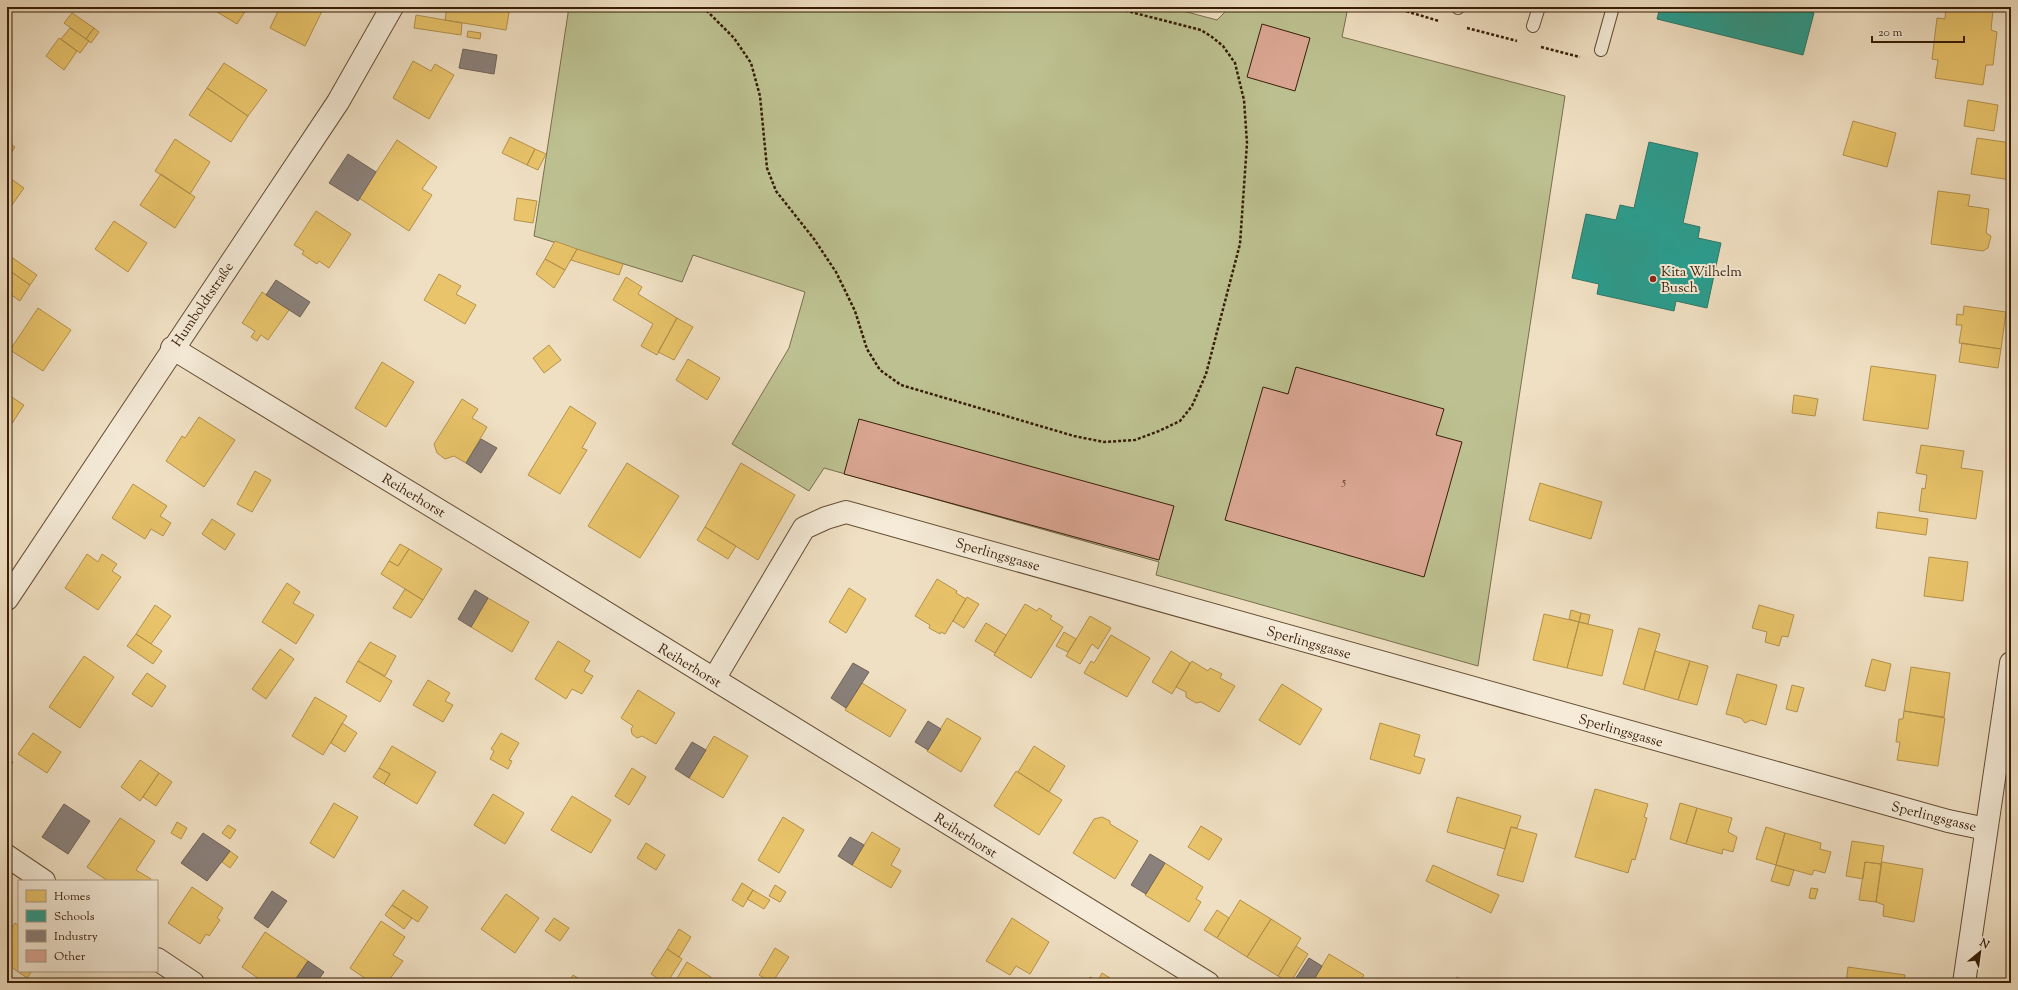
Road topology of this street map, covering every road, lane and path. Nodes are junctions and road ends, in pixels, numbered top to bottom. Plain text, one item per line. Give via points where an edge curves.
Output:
1 (392, 7) edge
2 (703, 7) edge
3 (1111, 7) edge
4 (1392, 7) edge
5 (1539, 7) edge
6 (1613, 7) edge
7 (1446, 22) dead end
8 (1533, 26) dead end
9 (1466, 28) dead end
10 (1524, 43) dead end
11 (1539, 47) dead end
12 (1600, 50) dead end
13 (1581, 58) dead end
14 (172, 348) junction
15 (7, 599) edge
16 (2011, 663) edge
17 (714, 679) junction
18 (1986, 828) junction
19 (7, 856) edge
20 (43, 880) edge
21 (158, 959) edge
22 (193, 983) edge
23 (1208, 983) edge
24 (1964, 983) edge

1 - 14 street, Humboldtstraße via 338,102
2 - 3 path via 734,38 752,63 760,96 767,168 776,191 836,272 855,310 867,349 880,370 901,385 1074,436 1104,442 1135,440 1159,431 1180,421 1192,406 1206,374 1240,244 1247,143 1244,100 1236,63 1223,46 1201,30
4 - 7 path
5 - 8 lane
6 - 12 lane
9 - 10 path
11 - 13 path
14 - 15 street, Humboldtstraße
14 - 17 street, Reiherhorst
16 - 18 street
17 - 18 street, Sperlingsgasse via 804,528 846,512 1940,819
17 - 23 street, Reiherhorst
18 - 24 street
19 - 20 street
21 - 22 street

